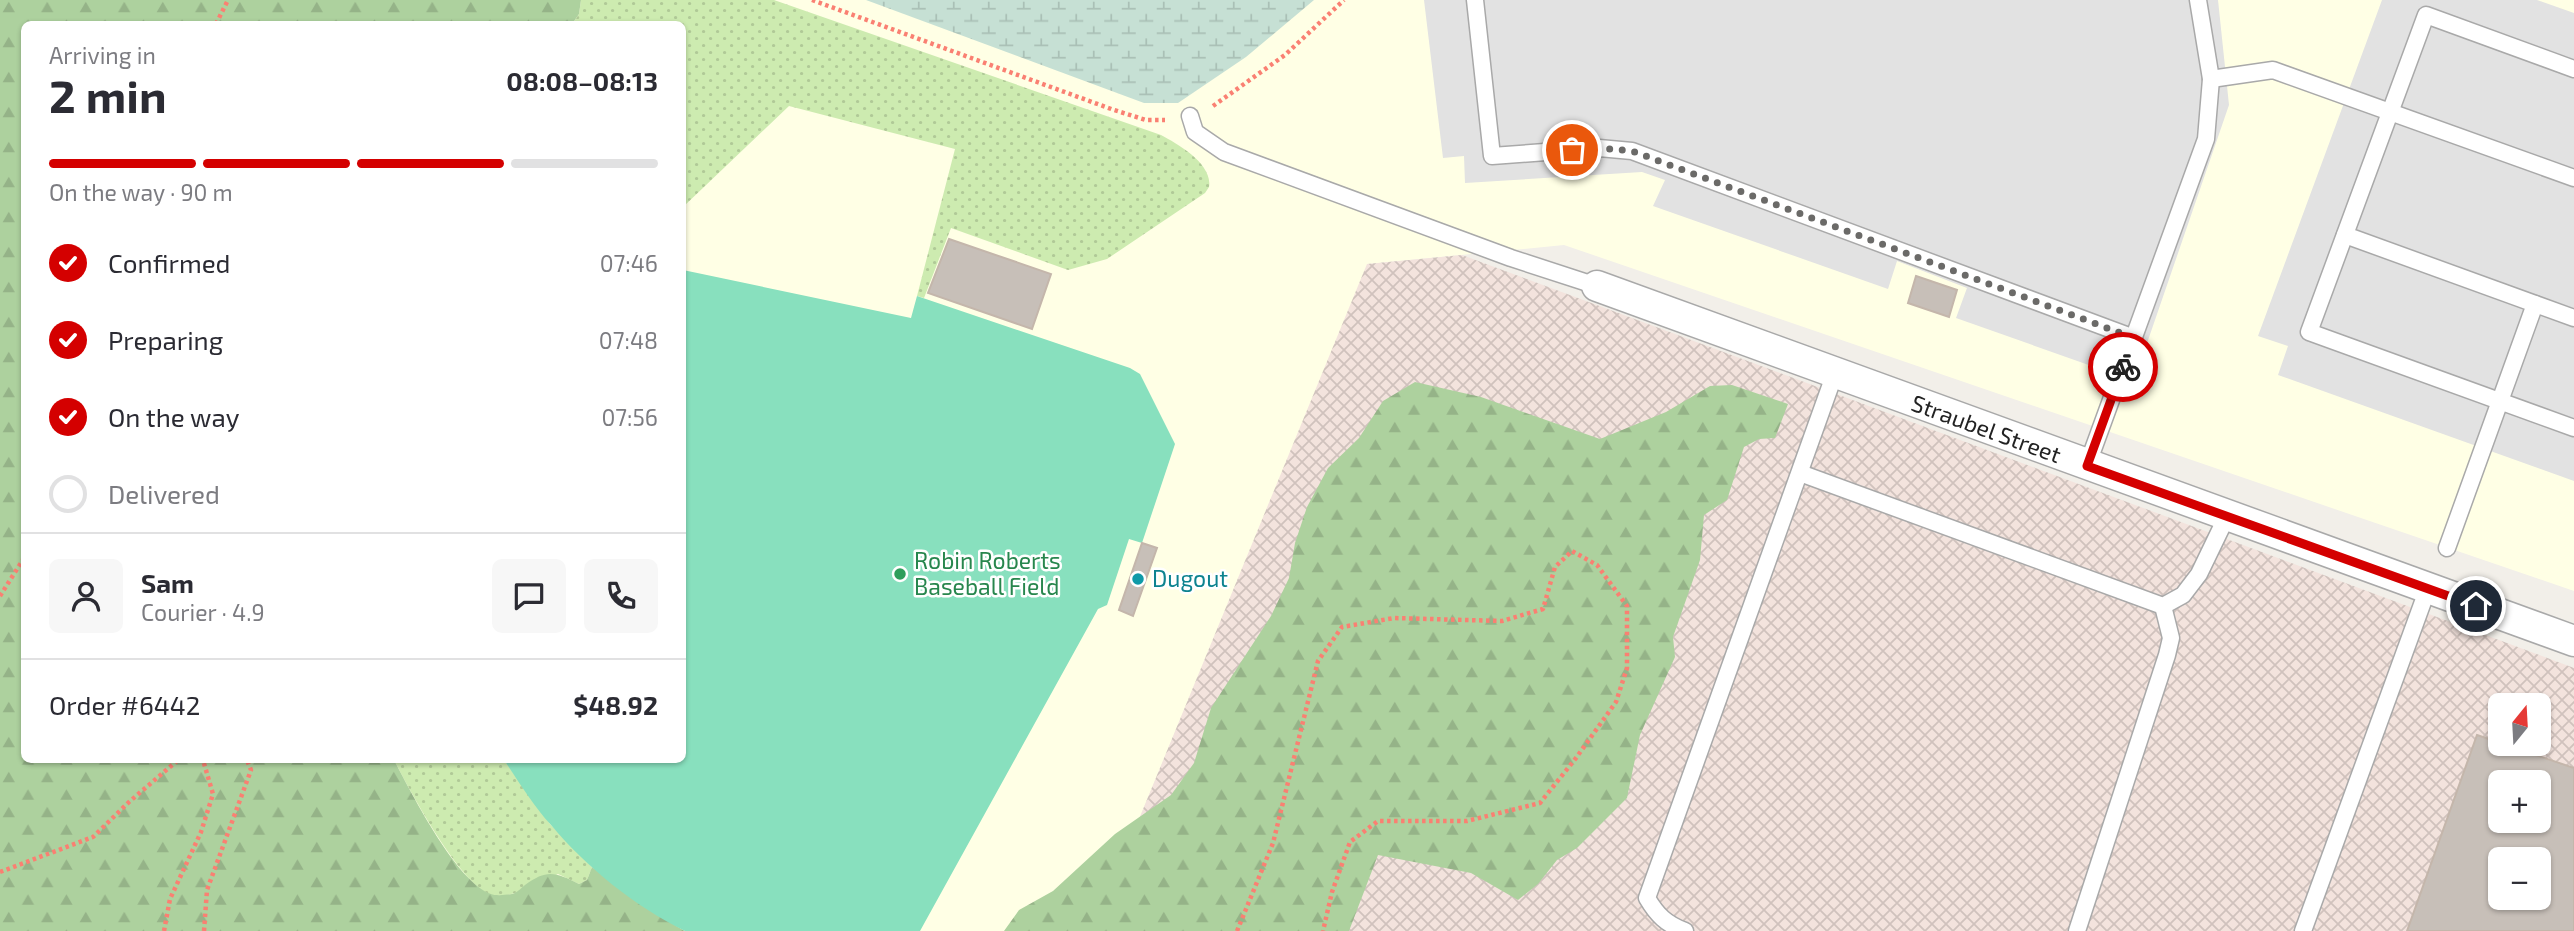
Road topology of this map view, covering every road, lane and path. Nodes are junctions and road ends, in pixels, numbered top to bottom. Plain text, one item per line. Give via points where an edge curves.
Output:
1 (228, 0) edge
2 (812, 0) edge
3 (1344, 0) edge
4 (1475, 0) edge
5 (2198, 0) edge
6 (218, 21) edge
7 (2574, 69) edge
8 (2210, 79) junction
9 (2391, 111) junction
10 (1190, 116) junction
11 (2574, 178) edge
12 (2345, 235) junction
13 (1597, 286) joint
14 (2535, 304) junction
15 (2574, 318) edge
16 (2134, 338) junction
17 (1835, 373) junction
18 (2500, 402) junction
19 (2574, 428) edge
20 (2087, 466) junction
21 (1800, 472) junction
22 (2227, 516) junction
23 (2447, 548) dead end
24 (21, 563) edge
25 (2428, 588) junction
26 (0, 596) edge
27 (2163, 606) junction
28 (2574, 640) edge
29 (175, 763) edge
30 (204, 763) edge
31 (248, 763) edge
32 (0, 872) edge
33 (164, 931) edge
34 (204, 931) edge
35 (1237, 931) edge
36 (1323, 931) edge
37 (1685, 931) edge
38 (2077, 931) edge
39 (2303, 931) edge

1 - 6 path
2 - 10 path via 1146,120
3 - 10 path via 1285,55 1208,110
4 - 16 lane via 1492,156 1599,148 1632,151
5 - 8 lane
7 - 9 lane via 2426,15
8 - 9 lane via 2273,70
8 - 16 lane via 2206,139
9 - 11 lane
9 - 12 lane
10 - 13 lane via 1195,132 1224,152
12 - 14 lane
12 - 18 lane via 2309,332
13 - 17 street, Straubel Street
14 - 15 lane
14 - 18 lane
16 - 20 lane
17 - 20 street, Straubel Street
17 - 21 lane
18 - 19 lane
18 - 23 lane
20 - 22 street, Straubel Street
21 - 27 lane
21 - 37 lane via 1647,898 1658,917
22 - 25 street, Straubel Street
22 - 27 lane via 2199,574 2183,594
24 - 26 path
25 - 28 street, Straubel Street
25 - 39 lane
27 - 38 lane via 2171,638 2167,655
29 - 32 path via 93,838
30 - 33 path via 213,794 170,899
31 - 34 path via 251,769 207,890
35 - 36 path via 1273,843 1318,661 1342,627 1394,618 1502,621 1543,609 1555,567 1572,551 1597,565 1627,606 1627,668 1616,702 1576,758 1540,803 1467,821 1378,821 1350,842

